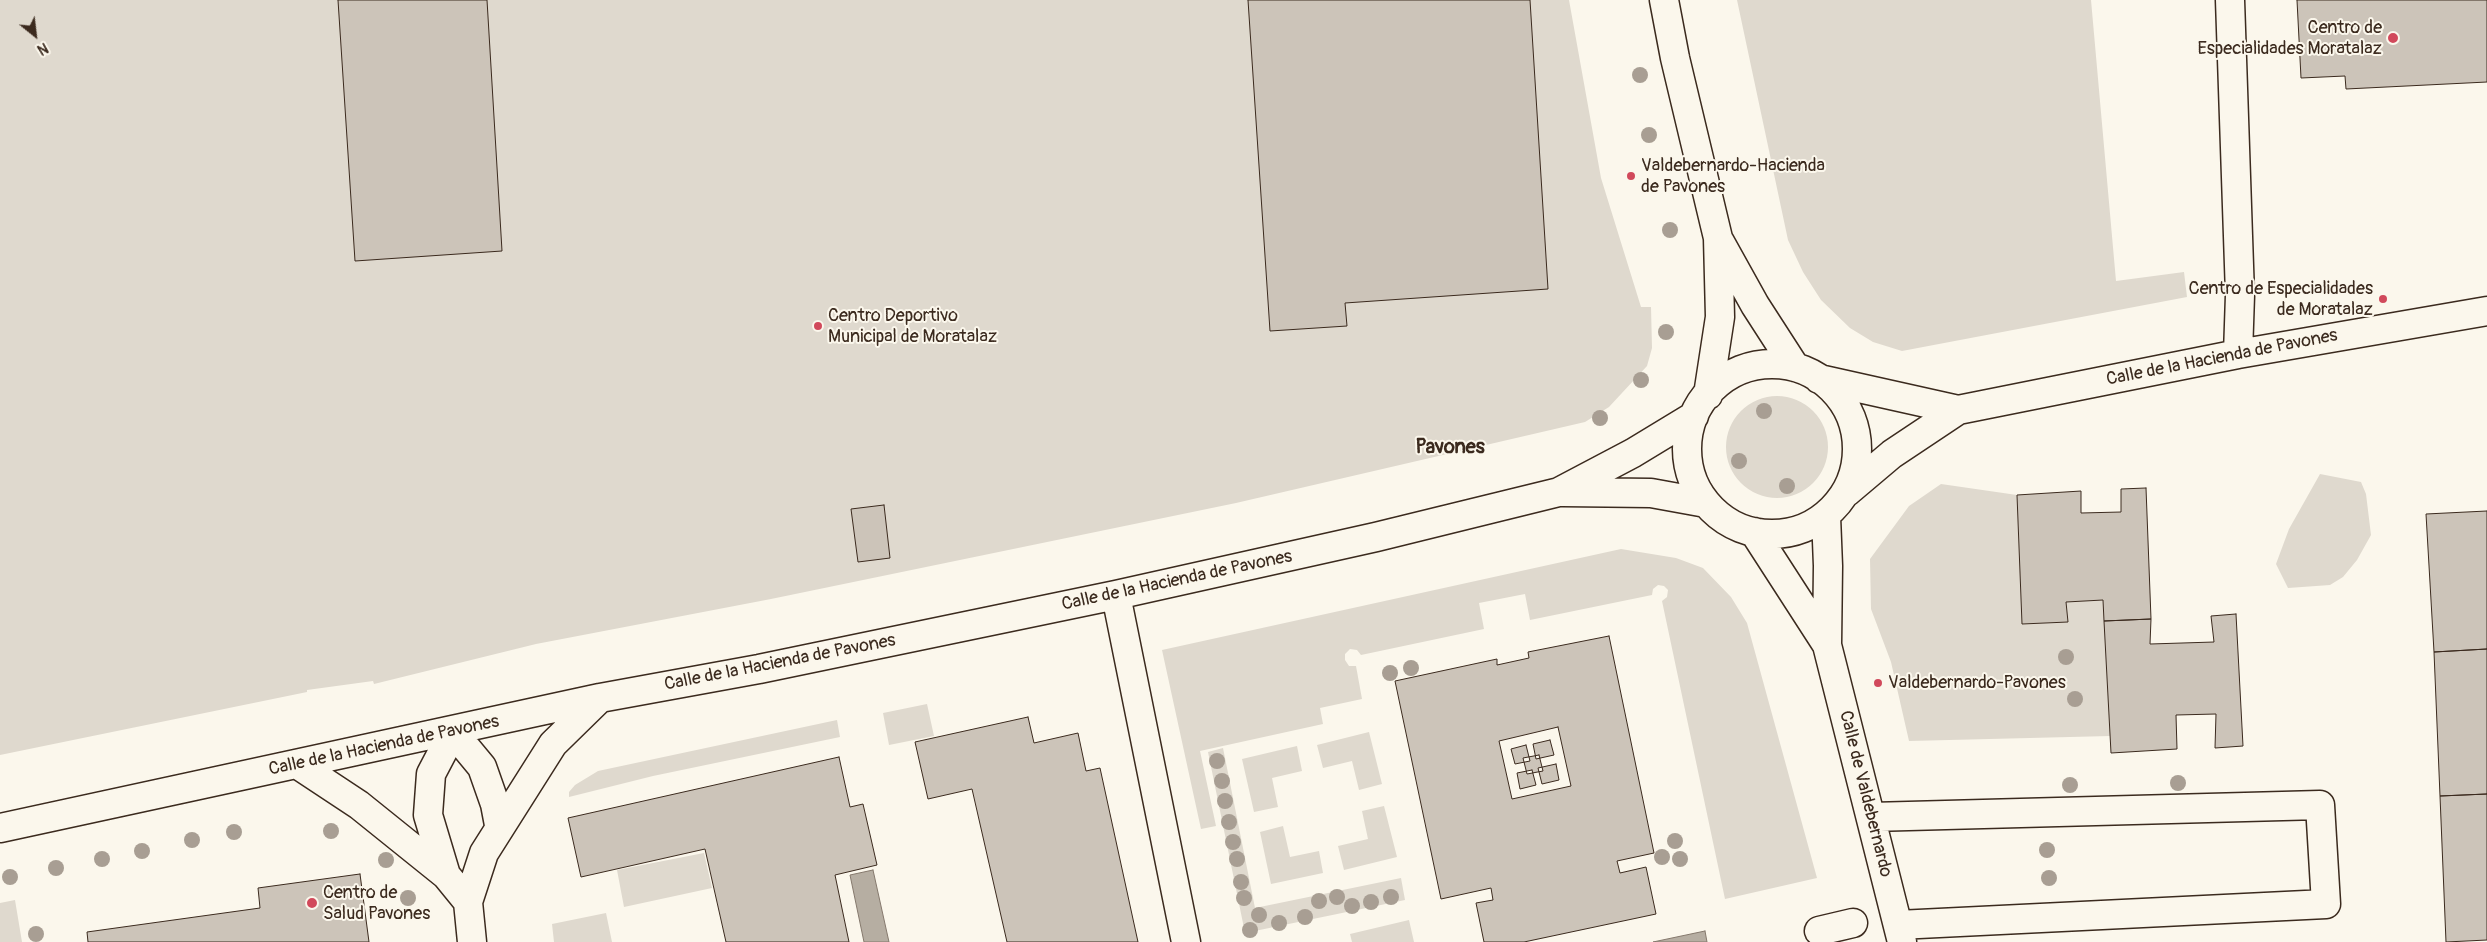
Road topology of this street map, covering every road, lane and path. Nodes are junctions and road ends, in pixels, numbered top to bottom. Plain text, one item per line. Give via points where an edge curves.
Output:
1 (1664, 0) edge
2 (2230, 0) edge
3 (1718, 238) junction
4 (2487, 311) edge
5 (2238, 354) junction
6 (1806, 372) junction
7 (1701, 405) junction
8 (1958, 410) junction
9 (1559, 492) junction
10 (1847, 492) junction
11 (1706, 504) junction
12 (1826, 516) junction
13 (1754, 532) junction
14 (1116, 595) junction
15 (1827, 645) junction
16 (600, 698) junction
17 (453, 732) junction
18 (297, 764) junction
19 (1871, 817) junction
20 (499, 825) junction
21 (0, 828) edge
22 (446, 875) junction
23 (468, 902) junction
24 (1900, 933) edge
25 (472, 942) edge
26 (1186, 942) edge

1 - 3 street
2 - 5 street via 2240,295
3 - 6 street via 1755,304
3 - 7 street via 1720,317
4 - 5 street, Calle de la Hacienda de Pavones
5 - 8 street, Calle de la Hacienda de Pavones
6 - 7 street via 1777,363 1750,366 1724,378
6 - 8 street, Calle de la Hacienda de Pavones
6 - 10 street via 1836,390 1857,431 1858,463
7 - 9 street, Calle de la Hacienda de Pavones via 1633,453
7 - 11 street via 1688,431 1688,468
8 - 10 street, Calle de la Hacienda de Pavones via 1892,454
9 - 11 street, Calle de la Hacienda de Pavones via 1651,494
9 - 14 street, Calle de la Hacienda de Pavones
10 - 12 street
11 - 13 street via 1730,524
12 - 13 street via 1794,532
12 - 15 street, Calle de Valdebernardo
13 - 15 street, Calle de Valdebernardo
14 - 16 street, Calle de la Hacienda de Pavones via 759,669
14 - 26 street
15 - 19 street, Calle de Valdebernardo
16 - 17 street, Calle de la Hacienda de Pavones
16 - 20 street via 553,744
17 - 18 street, Calle de la Hacienda de Pavones
17 - 20 street via 482,767
17 - 22 street via 431,774 428,815
18 - 21 street, Calle de la Hacienda de Pavones
18 - 22 street via 359,806
19 - 24 street, Calle de Valdebernardo
19 - 24 street via 2320,805 2326,904
20 - 23 street via 484,853
22 - 23 street
23 - 25 street

